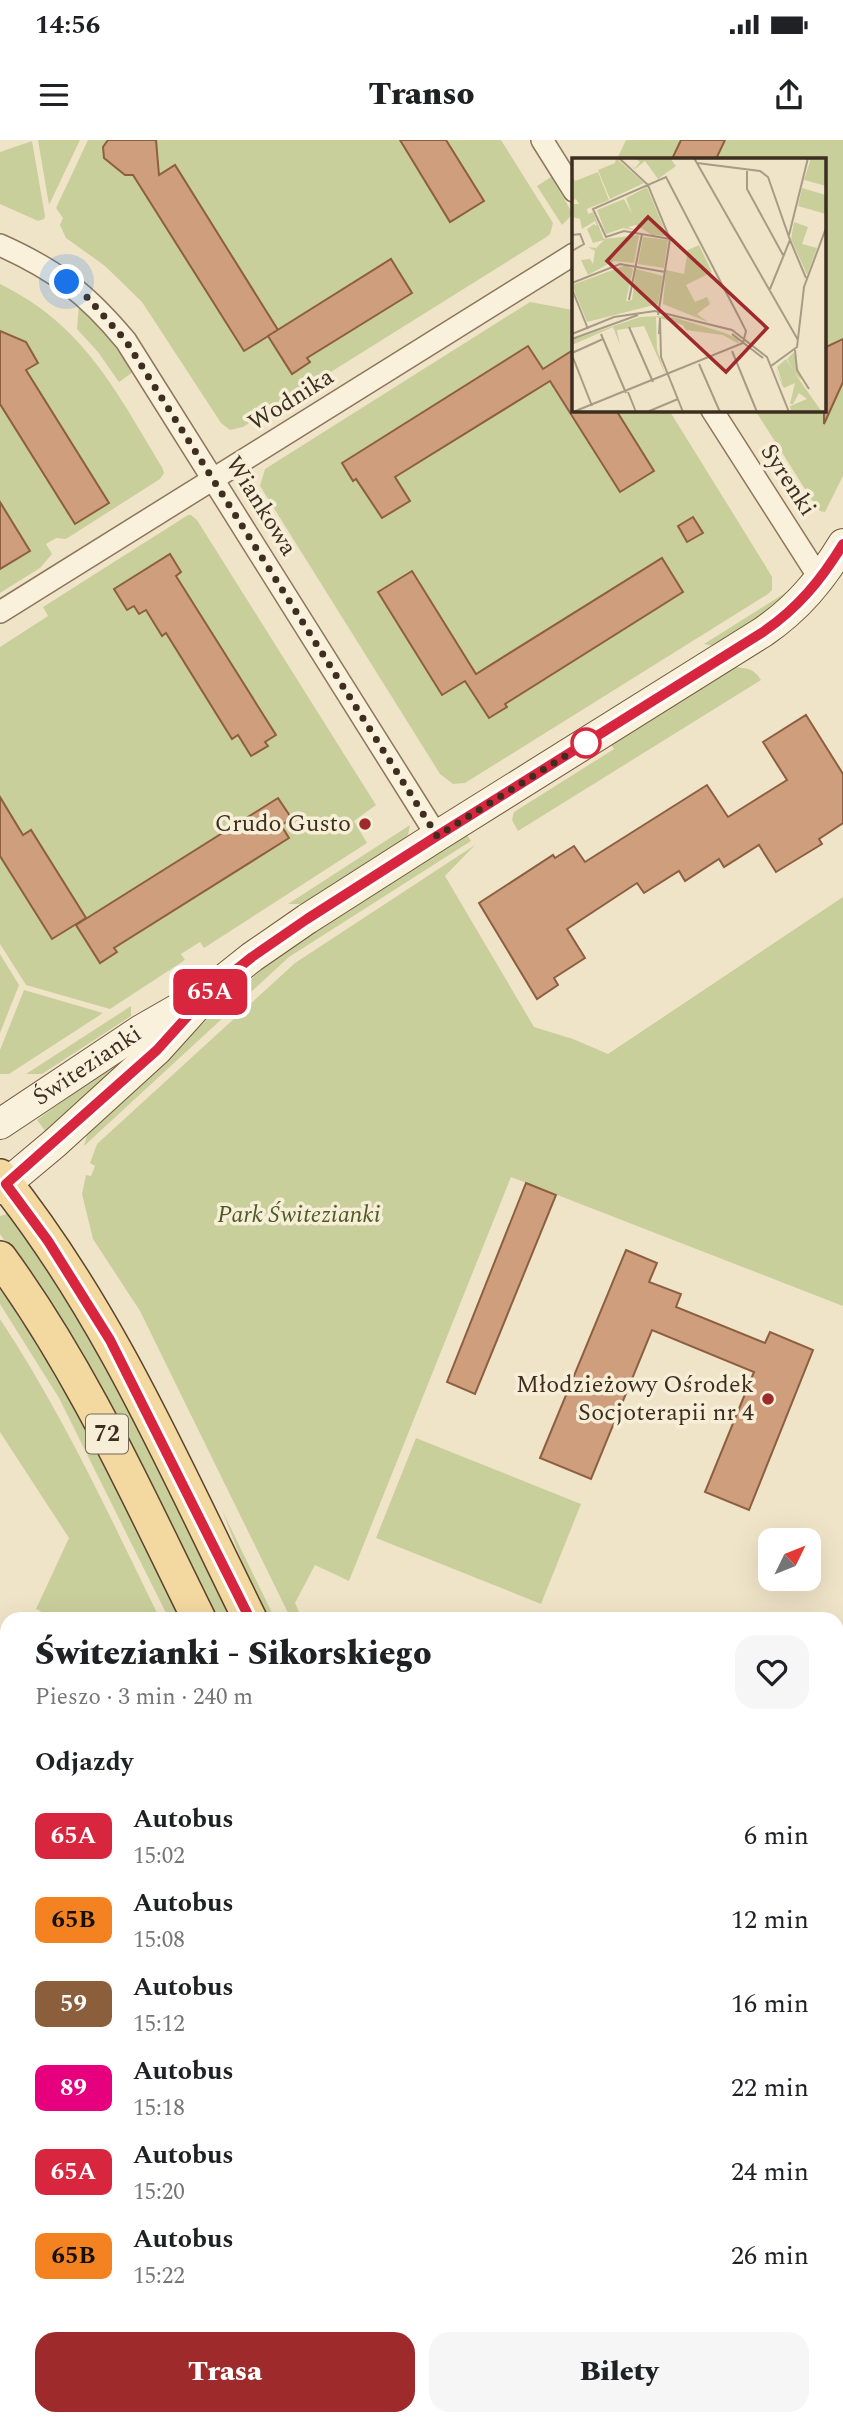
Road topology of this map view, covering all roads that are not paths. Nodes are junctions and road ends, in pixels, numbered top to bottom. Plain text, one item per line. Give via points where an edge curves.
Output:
1 (541, 140) edge
2 (572, 189) edge
3 (0, 245) edge
4 (572, 255) edge
5 (713, 411) edge
6 (214, 480) junction
7 (843, 544) edge
8 (820, 579) junction
9 (0, 612) edge
10 (437, 836) junction
11 (213, 988) junction
12 (0, 1124) edge
13 (2, 1183) edge
14 (0, 1258) edge
15 (196, 1612) edge
16 (246, 1612) edge

1 - 2 street
3 - 6 street, Wiankowa via 59,276 109,320
4 - 6 street, Wodnika
5 - 8 street, Syrenki
6 - 9 street, Wodnika
6 - 10 street, Wiankowa
7 - 8 street, Świtezianki
8 - 10 street, Świtezianki via 789,613 747,643
10 - 11 street, Świtezianki via 307,919
11 - 12 street, Świtezianki
11 - 13 street, Świtezianki via 157,1050
13 - 16 main road, 72 via 48,1241 110,1340
14 - 15 main road, 72 via 86,1391

